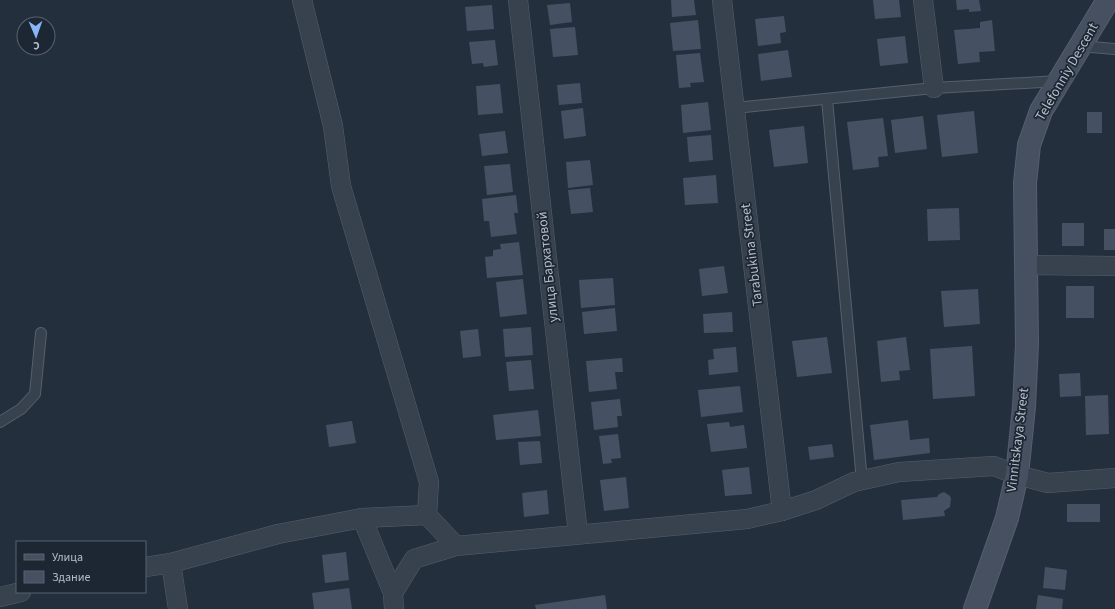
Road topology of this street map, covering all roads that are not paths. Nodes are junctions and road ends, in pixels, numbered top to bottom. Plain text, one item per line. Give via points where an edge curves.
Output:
1 (302, 0) edge
2 (518, 0) edge
3 (722, 0) edge
4 (923, 0) edge
5 (1108, 0) edge
6 (1080, 46) junction
7 (1115, 48) edge
8 (1059, 81) junction
9 (934, 88) junction
10 (827, 99) junction
11 (735, 108) junction
12 (1026, 265) junction
13 (1115, 266) edge
14 (41, 333) dead end
15 (0, 422) edge
16 (1017, 475) junction
17 (1115, 478) edge
18 (862, 481) junction
19 (782, 511) junction
20 (427, 515) junction
21 (362, 518) junction
22 (578, 534) junction
23 (456, 546) junction
24 (171, 563) junction
25 (146, 567) edge
26 (17, 593) edge
27 (0, 597) edge
28 (394, 601) edge
29 (178, 609) edge
30 (975, 609) edge

1 - 20 street via 333,126 341,186 428,482
2 - 22 street, улица Бархатовой
3 - 11 street, Tarabukina Street
4 - 9 street
5 - 6 main road, Telefonniy Descent
6 - 7 lane
6 - 8 main road, Telefonniy Descent
8 - 9 lane
8 - 12 main road, Telefonniy Descent via 1041,111 1029,145 1025,182
9 - 10 lane
10 - 11 lane
10 - 18 lane
11 - 19 street, Tarabukina Street
12 - 13 street
12 - 16 main road, Vinnitskaya Street via 1027,344
14 - 15 lane via 35,394 21,409
16 - 17 street via 1048,483
16 - 18 street via 994,466 899,472
16 - 30 main road, Vinnitskaya Street via 1006,518
18 - 19 street
19 - 22 street via 747,519
20 - 21 street
20 - 23 street
21 - 24 street via 278,534
21 - 28 street
22 - 23 street
23 - 28 street via 414,559
24 - 25 street
24 - 29 street
26 - 27 street

